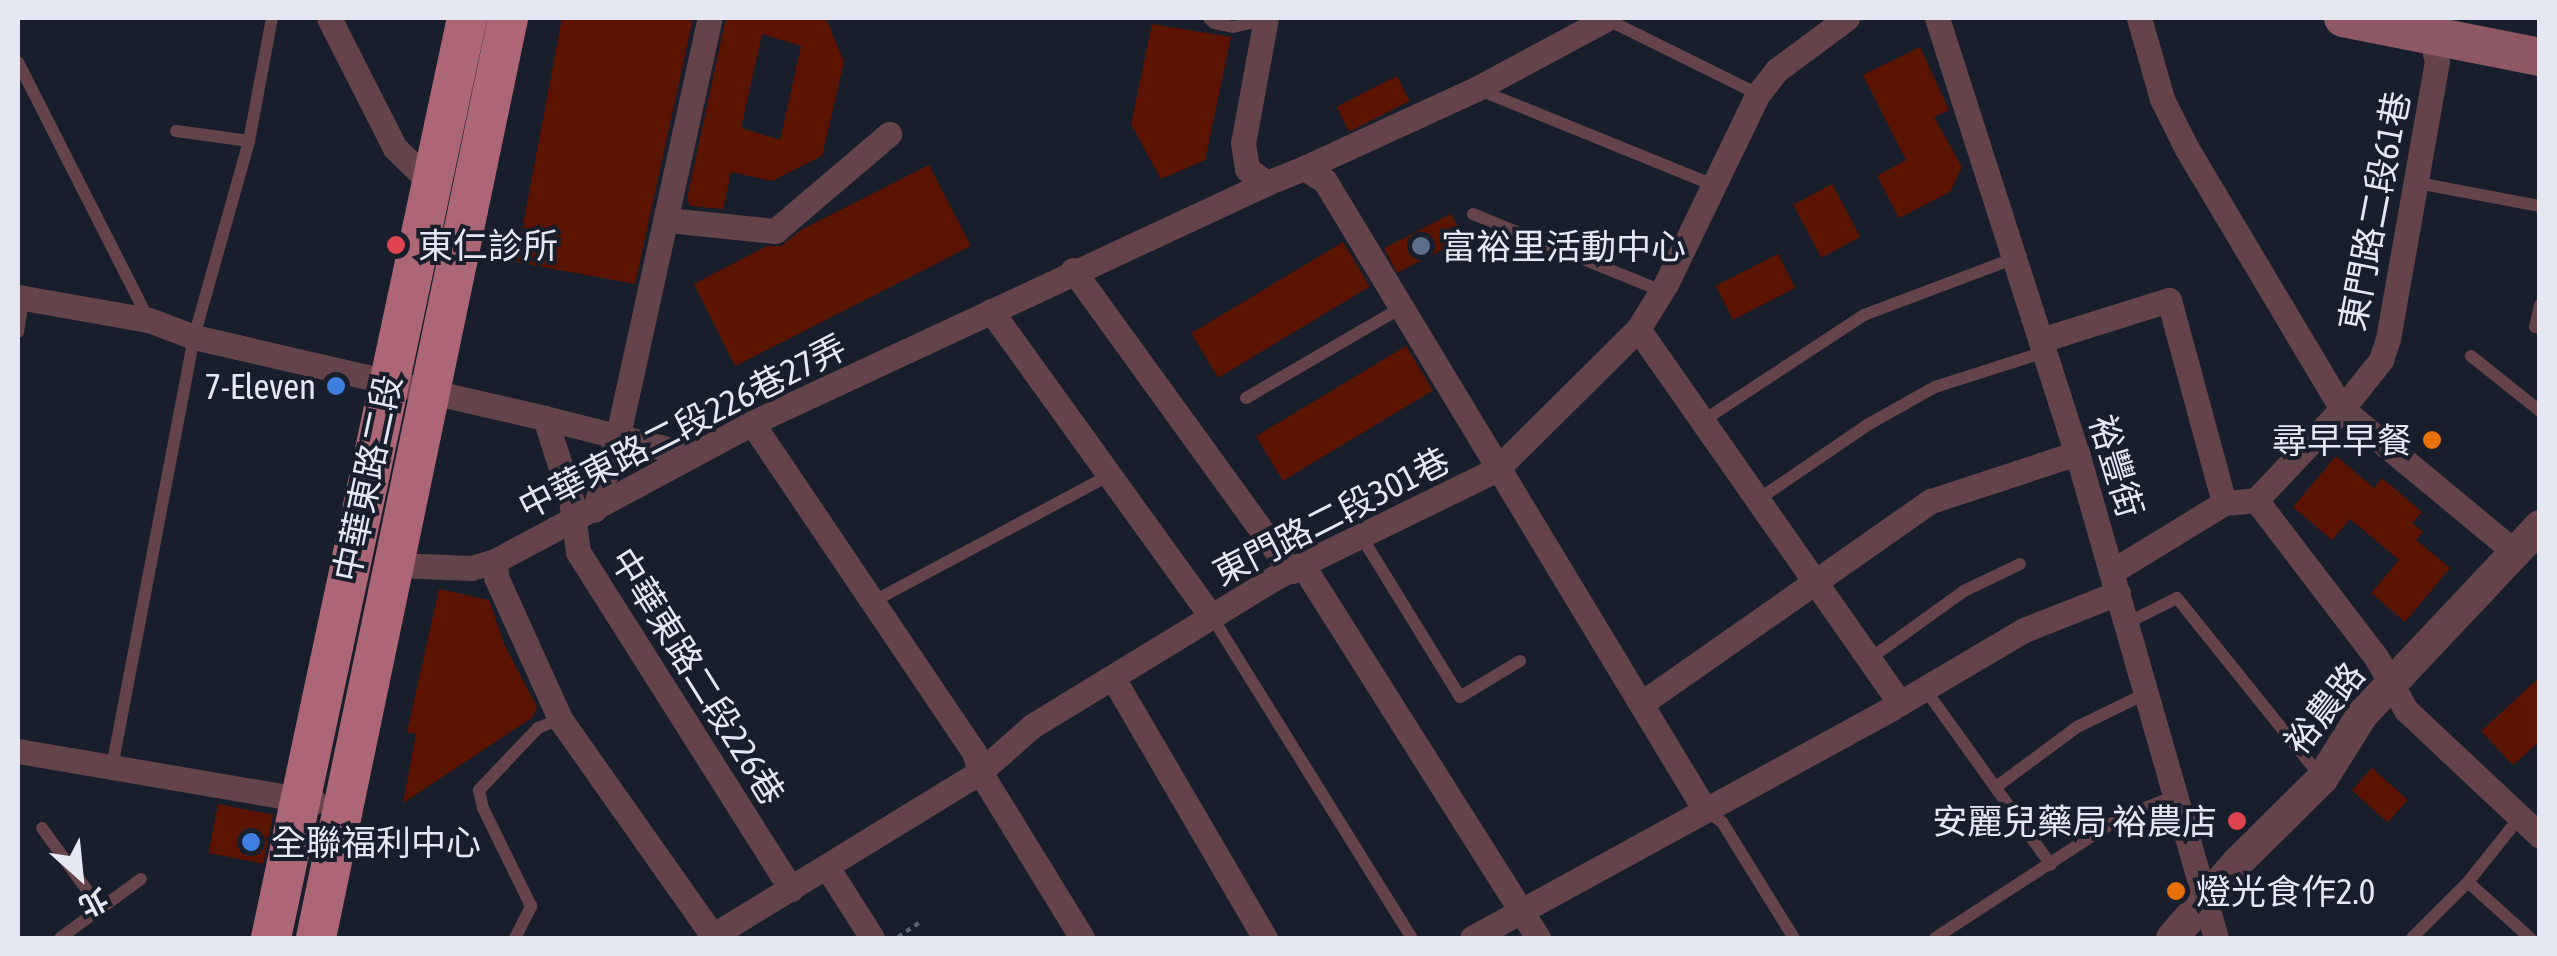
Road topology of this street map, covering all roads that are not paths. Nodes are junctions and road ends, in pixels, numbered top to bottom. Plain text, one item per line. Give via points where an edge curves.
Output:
1 (272, 18) edge
2 (329, 18) edge
3 (467, 18) edge
4 (508, 18) edge
5 (710, 18) edge
6 (1209, 18) edge
7 (1606, 18) edge
8 (1847, 18) edge
9 (1937, 18) edge
10 (2139, 18) edge
11 (2343, 18) edge
12 (1255, 21) edge
13 (2430, 27) edge
14 (2540, 57) edge
15 (18, 62) edge
16 (1476, 89) junction
17 (1758, 94) junction
18 (176, 131) dead end
19 (889, 134) dead end
20 (249, 141) junction
21 (1304, 168) junction
22 (1266, 183) junction
23 (2418, 183) junction
24 (1716, 186) junction
25 (431, 188) junction
26 (471, 196) junction
27 (2540, 206) edge
28 (1473, 214) dead end
29 (668, 220) junction
30 (2014, 258) junction
31 (1073, 270) junction
32 (1662, 290) junction
33 (20, 298) edge
34 (2540, 305) edge
35 (1400, 309) junction
36 (991, 312) junction
37 (149, 320) junction
38 (2535, 327) dead end
39 (1638, 330) junction
40 (18, 332) edge
41 (194, 338) junction
42 (2043, 346) junction
43 (2470, 356) dead end
44 (388, 380) junction
45 (431, 393) junction
46 (1246, 398) dead end
47 (2342, 409) junction
48 (2540, 410) edge
49 (545, 418) junction
50 (1701, 422) junction
51 (752, 423) junction
52 (618, 435) junction
53 (2078, 453) junction
54 (691, 455) junction
55 (1497, 470) junction
56 (1108, 476) junction
57 (2256, 500) junction
58 (1756, 501) junction
59 (2224, 503) junction
60 (584, 516) junction
61 (2540, 526) edge
62 (1360, 536) junction
63 (2516, 553) junction
64 (496, 562) junction
65 (396, 564) junction
66 (2020, 564) dead end
67 (1297, 569) junction
68 (2114, 582) junction
69 (1813, 584) junction
70 (871, 603) junction
71 (1212, 616) junction
72 (2125, 624) junction
73 (1868, 660) junction
74 (1520, 661) dead end
75 (1112, 678) junction
76 (2392, 684) junction
77 (1925, 688) junction
78 (2147, 693) junction
79 (1642, 703) junction
80 (1900, 703) junction
81 (560, 719) junction
82 (18, 752) edge
83 (112, 767) junction
84 (980, 772) junction
85 (2322, 778) junction
86 (1996, 787) junction
87 (2176, 796) junction
88 (298, 799) junction
89 (344, 808) junction
90 (1706, 810) junction
91 (2519, 818) junction
92 (42, 828) dead end
93 (2540, 836) edge
94 (2051, 865) junction
95 (828, 867) junction
96 (141, 879) dead end
97 (2468, 882) junction
98 (791, 889) junction
99 (2206, 899) junction
100 (100, 908) junction
101 (1522, 914) junction
102 (711, 937) edge
103 (60, 938) edge
104 (271, 938) edge
105 (316, 938) edge
106 (515, 938) edge
107 (872, 938) edge
108 (1082, 938) edge
109 (1265, 938) edge
110 (1412, 938) edge
111 (1472, 938) edge
112 (1538, 938) edge
113 (1794, 938) edge
114 (1935, 938) edge
115 (2172, 938) edge
116 (2216, 938) edge
117 (2412, 938) edge
118 (2530, 938) edge

1 - 20 lane
2 - 25 street via 396,148
3 - 25 main road, 中華東路二段
4 - 26 main road, 中華東路二段
5 - 29 street
6 - 12 lane via 1234,27
7 - 16 street, 中華東路二段226巷27弄
7 - 17 lane
8 - 17 street, 東門路二段301巷 via 1777,70
9 - 30 street, 裕豐街
10 - 47 street via 2162,99 2186,149
11 - 13 main road
12 - 22 street via 1243,143 1247,169
13 - 14 main road
13 - 23 street, 東門路二段61巷 via 2437,62
15 - 37 lane
16 - 21 street, 中華東路二段226巷27弄
16 - 24 lane
17 - 24 street, 東門路二段301巷
18 - 20 lane
19 - 29 street via 775,230
20 - 41 lane
21 - 22 street, 中華東路二段226巷27弄
21 - 35 street via 1325,181
22 - 31 street, 中華東路二段226巷27弄
23 - 27 lane
23 - 47 street, 東門路二段61巷 via 2388,339
24 - 32 street, 東門路二段301巷
25 - 26 street
25 - 44 main road, 中華東路二段
26 - 45 main road, 中華東路二段
28 - 32 lane
29 - 52 street
30 - 42 street, 裕豐街
30 - 50 lane via 1864,315
31 - 36 street, 中華東路二段226巷27弄
31 - 67 street
32 - 39 street, 東門路二段301巷
33 - 37 street
33 - 40 lane
34 - 38 lane
35 - 46 lane
35 - 55 street
36 - 51 street, 中華東路二段226巷27弄
36 - 56 street
37 - 41 street
39 - 50 street
39 - 55 street, 東門路二段301巷
41 - 44 street
41 - 83 lane
42 - 53 street, 裕豐街
42 - 58 lane via 1935,387
42 - 59 street via 2169,300
43 - 48 lane
44 - 45 street
44 - 88 main road, 中華東路二段
45 - 49 street
45 - 65 main road, 中華東路二段
47 - 57 street, 東門路二段61巷
47 - 63 street
49 - 52 street
49 - 60 street, 中華東路二段226巷
50 - 58 street
51 - 54 street, 中華東路二段226巷27弄
51 - 70 street
52 - 54 street
52 - 60 street
53 - 68 street, 裕豐街
53 - 69 street via 1931,501
54 - 60 street, 中華東路二段226巷27弄
55 - 62 street, 東門路二段301巷
55 - 79 street
56 - 70 lane
56 - 71 street
57 - 59 street
57 - 76 street
58 - 69 street
59 - 68 street
60 - 64 street, 中華東路二段226巷27弄
60 - 98 street, 中華東路二段226巷 via 578,552
61 - 63 street, 裕農路
62 - 67 street, 東門路二段301巷
62 - 74 lane via 1460,697
63 - 76 street, 裕農路
64 - 65 street, 中華東路二段226巷27弄 via 471,568
64 - 81 street via 496,577
65 - 89 main road, 中華東路二段
66 - 73 lane via 1964,591
67 - 71 street, 東門路二段301巷
67 - 101 street
68 - 72 street, 裕豐街
68 - 77 street
69 - 73 street
69 - 79 street
70 - 84 street via 974,752
71 - 75 street, 東門路二段301巷
71 - 110 lane
72 - 78 street, 裕豐街
72 - 85 lane via 2177,598
73 - 80 street
75 - 84 street, 東門路二段301巷 via 1032,726
75 - 109 street
76 - 85 street, 裕農路 via 2362,715
76 - 91 street via 2406,710
77 - 80 street
77 - 86 lane
78 - 86 lane via 2077,726
78 - 87 street, 裕豐街
79 - 90 street
80 - 90 street
81 - 102 street
81 - 106 lane via 538,728 479,790 532,906
82 - 83 street
83 - 88 street
84 - 95 street, 東門路二段301巷
84 - 108 street
85 - 99 street, 裕農路
86 - 94 lane
87 - 94 lane via 2121,817
87 - 99 street, 裕豐街
88 - 89 street
88 - 104 main road, 中華東路二段
89 - 105 main road, 中華東路二段
90 - 101 street
90 - 113 lane via 1722,822
91 - 93 street
91 - 97 lane
92 - 100 lane
94 - 114 lane
95 - 98 street, 東門路二段301巷
95 - 107 street
96 - 100 lane
97 - 117 lane
97 - 118 lane
98 - 102 street, 東門路二段301巷
99 - 115 street, 裕農路
99 - 116 street, 裕豐街
100 - 103 lane
101 - 111 street
101 - 112 street

